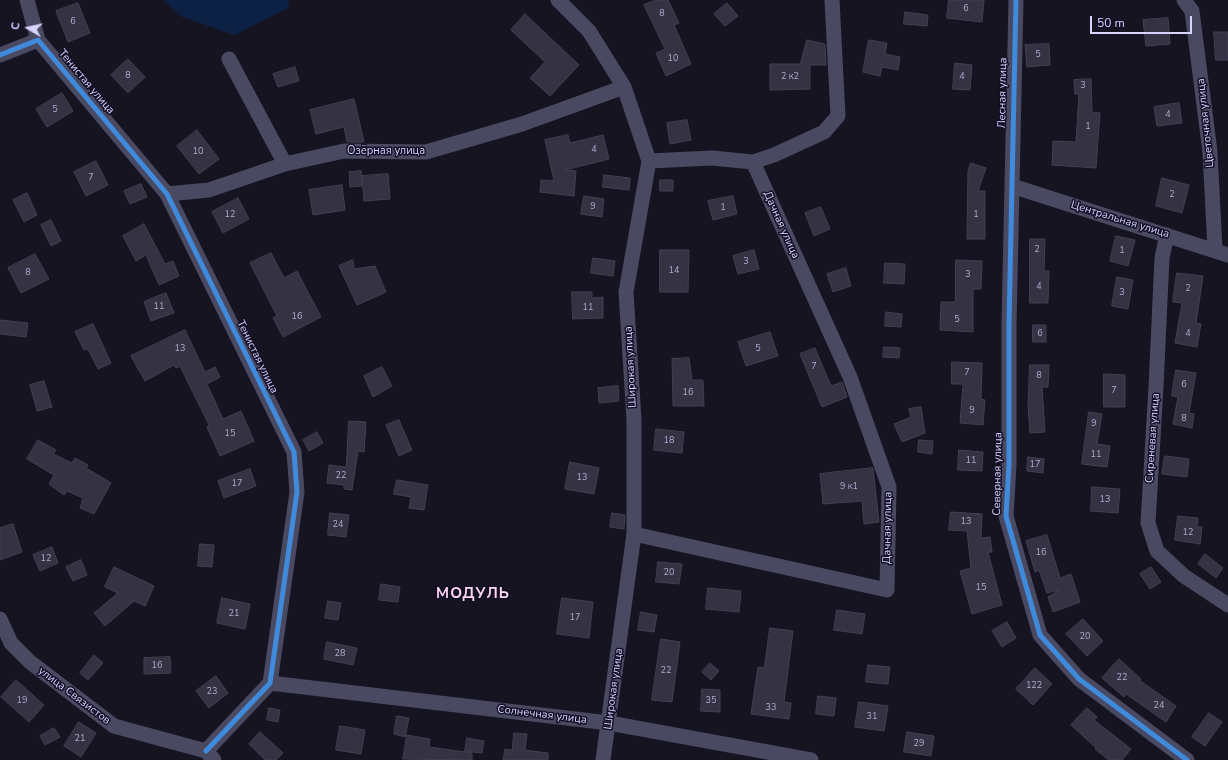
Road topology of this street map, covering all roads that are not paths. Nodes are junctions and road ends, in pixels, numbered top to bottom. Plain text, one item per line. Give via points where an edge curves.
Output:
1 (27, 0) edge
2 (558, 0) edge
3 (832, 0) edge
4 (1016, 0) edge
5 (1184, 0) edge
6 (38, 40) junction
7 (0, 55) edge
8 (229, 59) dead end
9 (624, 87) junction
10 (649, 161) junction
11 (752, 162) junction
12 (285, 164) junction
13 (1012, 186) junction
14 (167, 194) junction
15 (1168, 235) junction
16 (1221, 252) edge
17 (634, 534) junction
18 (1228, 606) edge
19 (0, 619) edge
20 (6, 646) edge
21 (270, 683) junction
22 (609, 723) junction
23 (210, 756) edge
24 (603, 760) edge
25 (811, 760) edge
26 (1187, 760) edge

1 - 6 street
2 - 9 street, Широкая улица via 589,31
3 - 11 street via 838,116 824,132
4 - 13 street, Лесная улица
5 - 16 street, Цветочная улица via 1192,11
6 - 7 street
6 - 14 street, Тенистая улица
8 - 12 street
9 - 10 street, Широкая улица
9 - 12 street, Озёрная улица via 522,124 426,152 344,150
10 - 11 street via 712,158
10 - 17 street, Широкая улица via 626,292 634,420
11 - 17 street, Дачная улица via 850,377 889,487 887,590
12 - 14 street, Озёрная улица via 209,190
13 - 15 street, Центральная улица
13 - 26 street, Северная улица via 1009,465 1006,516 1040,635 1079,679
14 - 21 street, Тенистая улица via 294,452 297,492
15 - 16 street, Центральная улица
15 - 18 street, Сиреневая улица via 1162,258 1148,523 1157,550 1184,576
17 - 22 street, Широкая улица
19 - 20 street, улица Связистов
20 - 23 street, улица Связистов via 114,726
21 - 22 street, Солнечная улица
21 - 23 street
22 - 24 street, Широкая улица
22 - 25 street, Солнечная улица

